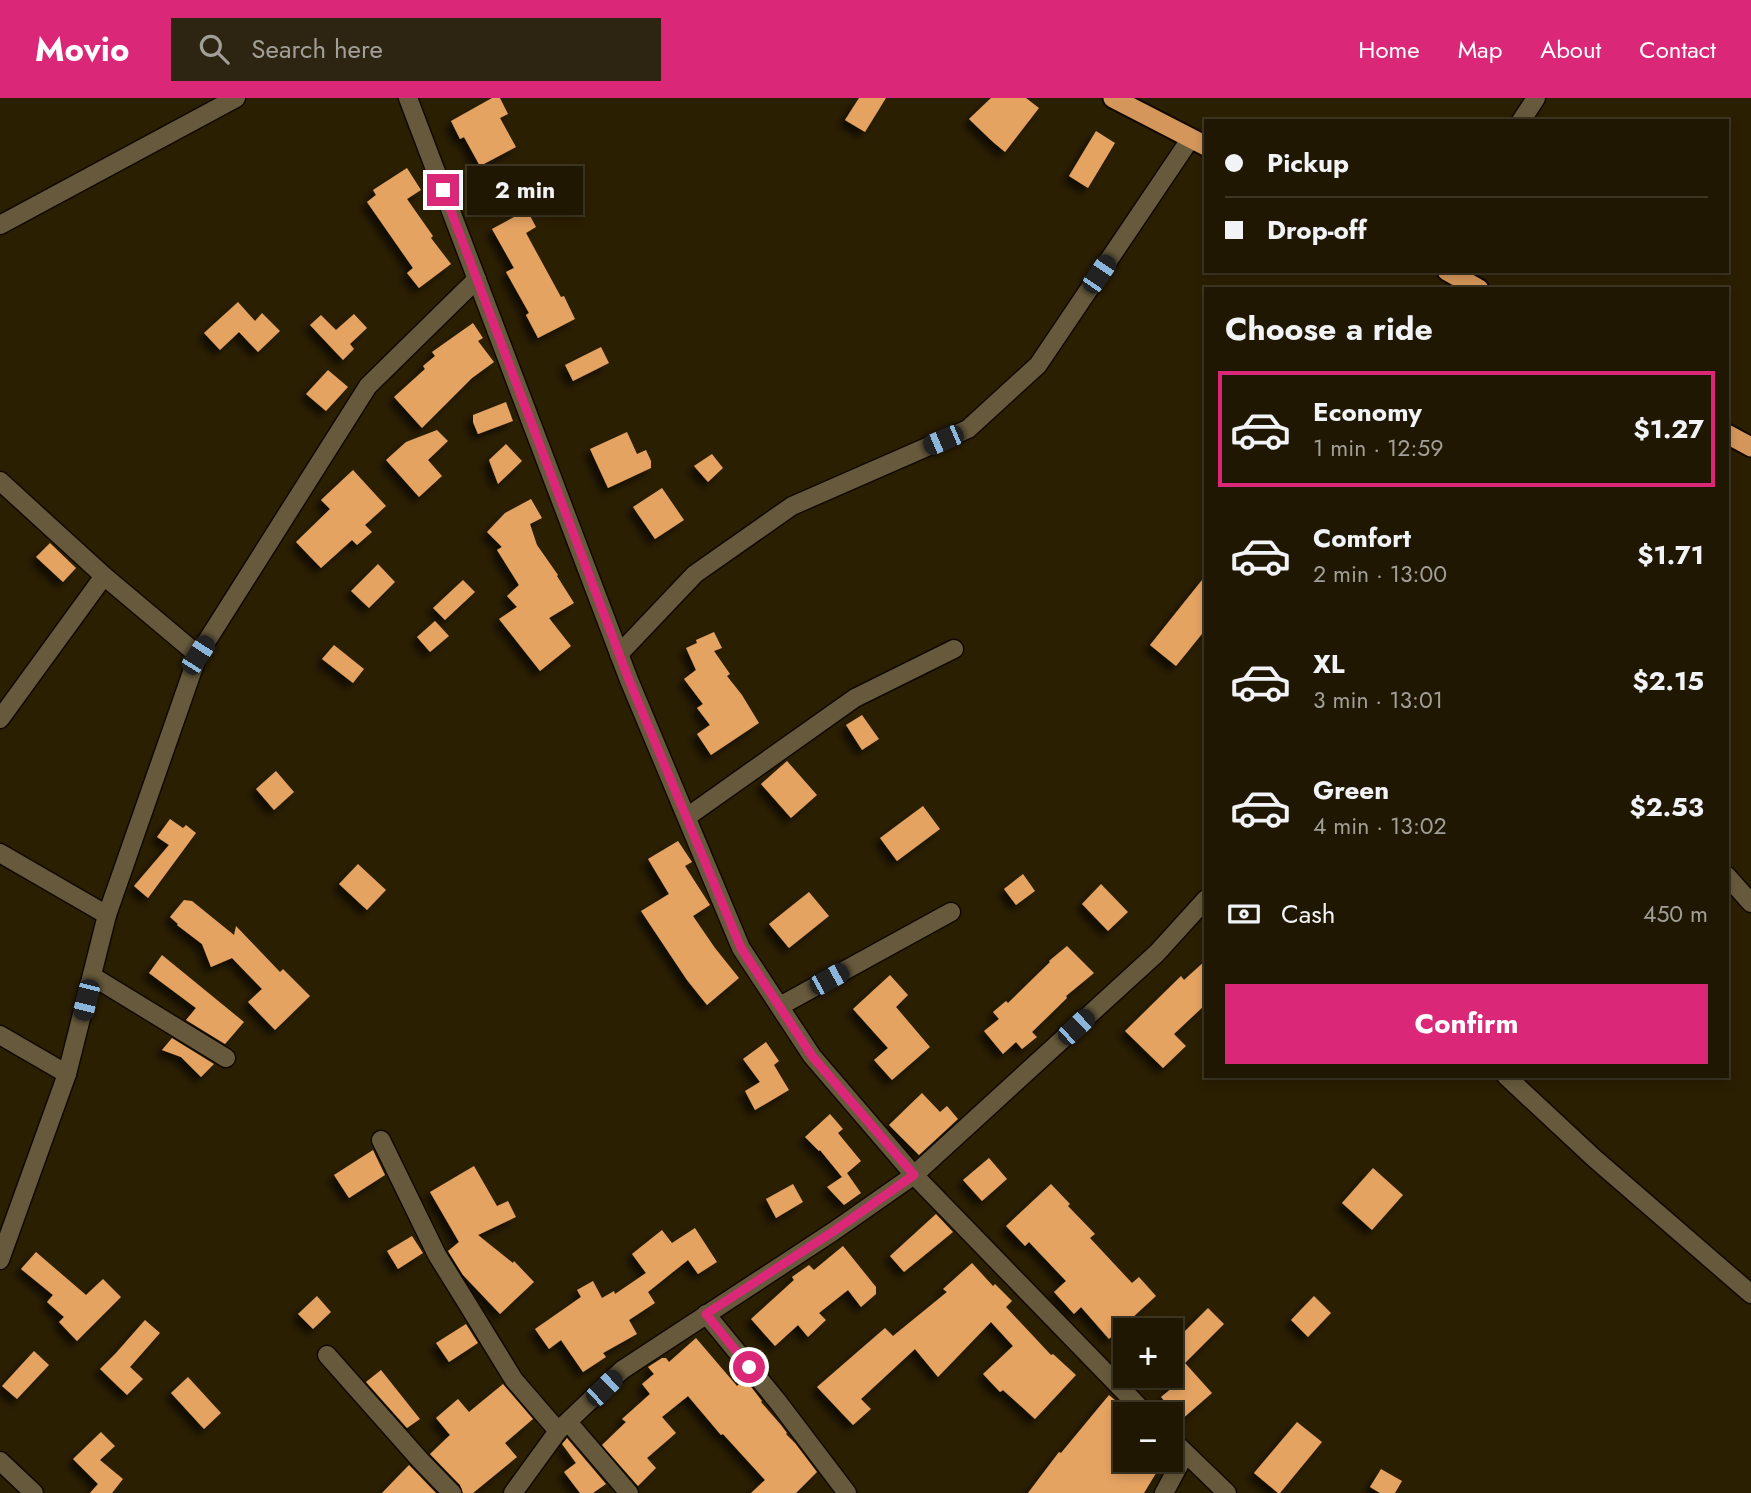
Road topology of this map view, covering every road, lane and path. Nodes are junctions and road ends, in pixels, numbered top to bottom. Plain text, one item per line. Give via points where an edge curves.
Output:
1 (236, 98) edge
2 (408, 98) edge
3 (1113, 98) edge
4 (1536, 98) edge
5 (1522, 119) edge
6 (1198, 142) edge
7 (0, 225) edge
8 (1451, 273) edge
9 (477, 279) junction
10 (1475, 287) edge
11 (1729, 435) edge
12 (1751, 447) edge
13 (0, 481) edge
14 (104, 576) junction
15 (954, 649) dead end
16 (619, 654) junction
17 (198, 655) junction
18 (0, 719) edge
19 (687, 817) junction
20 (0, 853) edge
21 (1729, 878) edge
22 (1204, 901) edge
23 (1751, 903) edge
24 (951, 912) dead end
25 (107, 915) junction
26 (92, 976) junction
27 (780, 1006) junction
28 (0, 1035) edge
29 (226, 1058) dead end
30 (67, 1074) junction
31 (1508, 1078) edge
32 (381, 1140) dead end
33 (914, 1175) junction
34 (0, 1261) edge
35 (1751, 1294) edge
36 (706, 1314) junction
37 (327, 1355) dead end
38 (1134, 1402) edge
39 (563, 1427) junction
40 (1185, 1454) joint
41 (0, 1461) edge
42 (34, 1493) edge
43 (452, 1493) edge
44 (513, 1493) edge
45 (629, 1493) edge
46 (847, 1493) edge
47 (1164, 1493) edge
48 (1227, 1493) edge

1 - 7 street
2 - 9 street
3 - 6 highway
4 - 5 street
6 - 16 street via 1038,365 968,429 792,506 695,574
8 - 10 highway
9 - 16 street
9 - 17 street via 368,386
11 - 12 highway
13 - 14 street
14 - 17 street
14 - 18 street
15 - 19 street via 855,698
16 - 19 street
17 - 25 street
19 - 27 street via 741,948
20 - 25 street
21 - 23 street
22 - 33 street via 1157,953
24 - 27 street
25 - 26 street
26 - 29 street
26 - 30 street
27 - 33 street via 812,1056
28 - 30 street
30 - 34 street
31 - 35 street
32 - 39 street via 437,1255 514,1380
33 - 36 street
33 - 38 street
36 - 39 street via 622,1370
36 - 46 street
37 - 43 street
39 - 44 street
39 - 45 street
40 - 47 street
40 - 48 street
41 - 42 street

